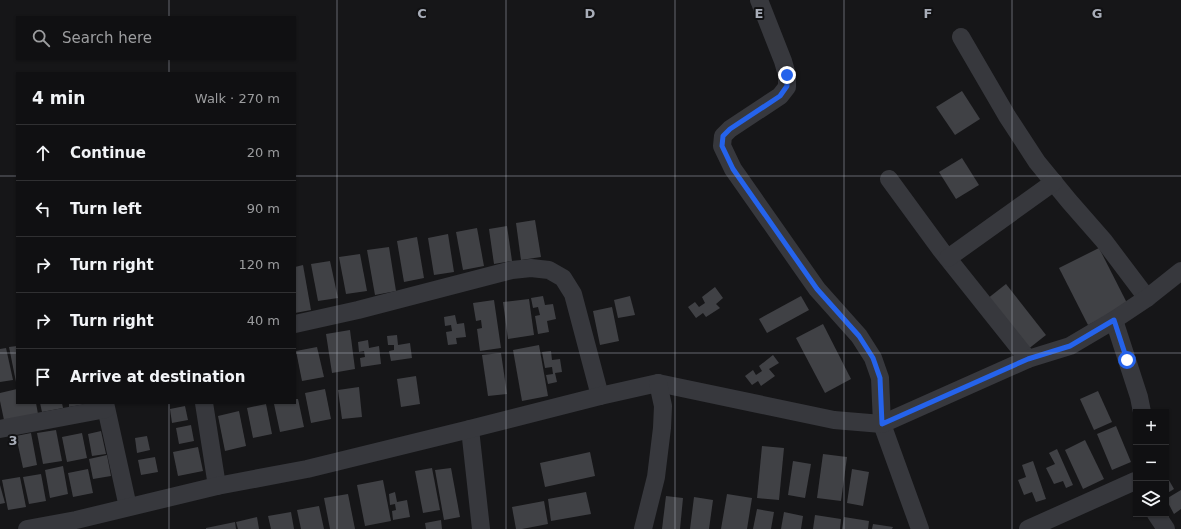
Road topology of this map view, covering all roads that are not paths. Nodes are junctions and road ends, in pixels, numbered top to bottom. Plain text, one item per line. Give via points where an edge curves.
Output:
1 (759, 0) edge
2 (961, 37) dead end
3 (889, 179) dead end
4 (1054, 182) junction
5 (948, 258) junction
6 (1181, 272) edge
7 (1147, 298) junction
8 (1114, 320) junction
9 (296, 324) edge
10 (1028, 359) junction
11 (658, 383) junction
12 (600, 396) junction
13 (204, 404) edge
14 (105, 406) edge
15 (1141, 409) edge
16 (882, 424) junction
17 (470, 429) junction
18 (0, 430) edge
19 (1134, 481) edge
20 (217, 486) junction
21 (128, 507) junction
22 (1158, 517) edge
23 (76, 524) edge
24 (27, 529) edge
25 (481, 529) edge
26 (643, 529) edge
27 (920, 529) edge
28 (1028, 529) edge
29 (1166, 529) edge

1 - 16 street via 783,61 787,86 780,96 730,129 723,136 722,146 733,169 817,289 859,336 873,358 880,378
2 - 4 street via 1007,116 1037,162
3 - 5 street
4 - 5 street
4 - 7 street via 1104,241
5 - 10 street
6 - 7 street
7 - 8 street
8 - 10 street via 1070,346
8 - 15 street
9 - 12 street via 512,270 549,270 563,278 573,294
10 - 16 street
11 - 12 street
11 - 16 street via 834,420
11 - 26 street via 663,406 662,428 656,477
12 - 17 street
13 - 20 street
14 - 18 street
14 - 21 street
16 - 27 street
17 - 20 street via 307,469
17 - 25 street
19 - 28 street
20 - 21 street
21 - 23 street
22 - 29 street
23 - 24 street

